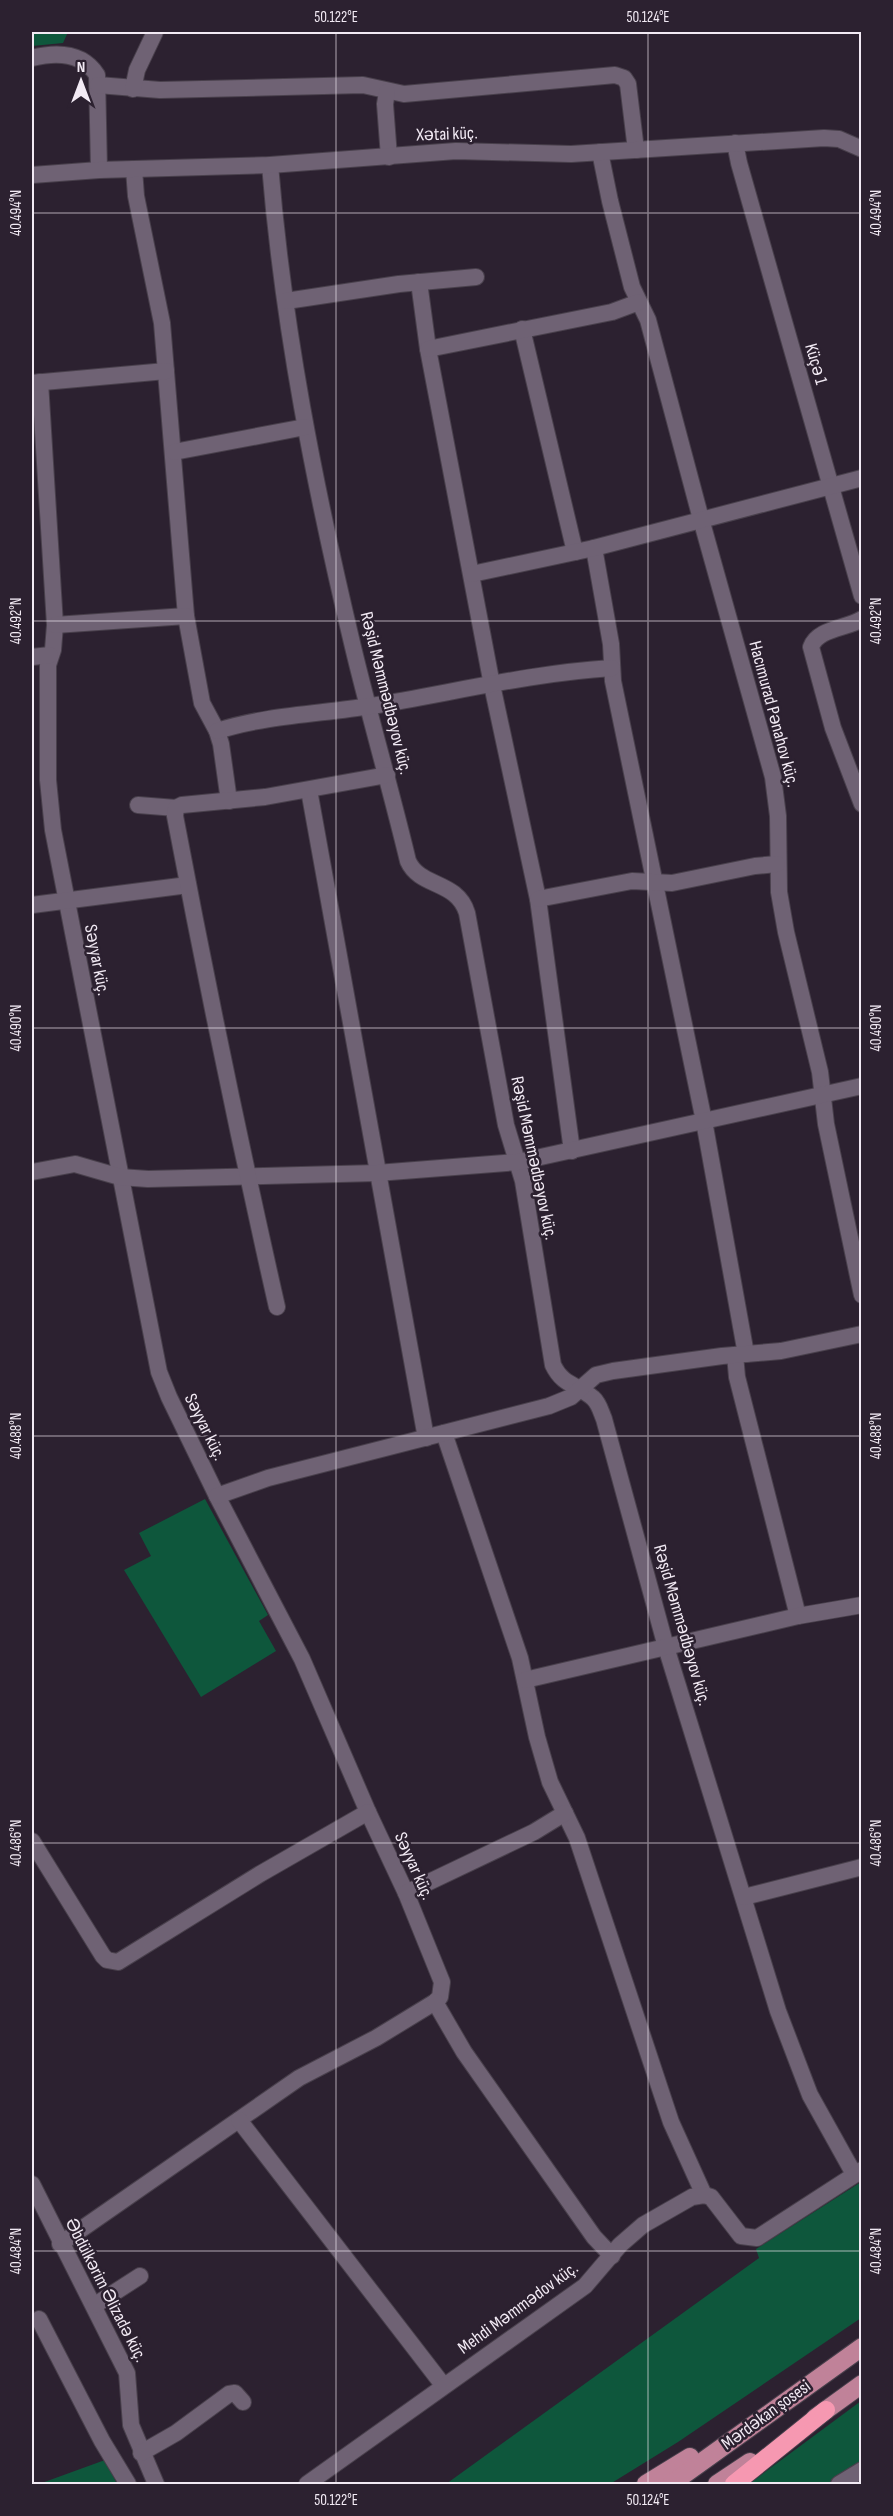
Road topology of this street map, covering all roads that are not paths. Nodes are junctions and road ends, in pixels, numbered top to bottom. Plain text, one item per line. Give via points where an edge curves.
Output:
1 (155, 32) edge
2 (32, 58) edge
3 (99, 86) junction
4 (133, 89) junction
5 (387, 92) junction
6 (735, 143) junction
7 (861, 149) edge
8 (636, 150) junction
9 (600, 152) junction
10 (389, 157) junction
11 (270, 165) junction
12 (99, 170) junction
13 (134, 170) junction
14 (32, 175) edge
15 (476, 277) dead end
16 (419, 282) junction
17 (286, 301) junction
18 (639, 302) junction
19 (522, 329) junction
20 (428, 349) junction
21 (166, 371) junction
22 (36, 382) edge
23 (305, 427) junction
24 (174, 452) junction
25 (861, 478) edge
26 (830, 487) junction
27 (700, 519) junction
28 (594, 548) junction
29 (575, 552) junction
30 (472, 574) junction
31 (861, 596) edge
32 (186, 616) junction
33 (861, 619) edge
34 (55, 625) junction
35 (50, 655) junction
36 (32, 657) edge
37 (612, 668) junction
38 (492, 685) junction
39 (370, 706) junction
40 (217, 730) junction
41 (387, 775) junction
42 (309, 790) junction
43 (229, 801) junction
44 (861, 804) edge
45 (138, 805) dead end
46 (176, 808) junction
47 (777, 864) junction
48 (656, 882) junction
49 (188, 885) junction
50 (538, 899) junction
51 (66, 902) junction
52 (32, 905) edge
53 (861, 1086) edge
54 (823, 1094) junction
55 (704, 1122) junction
56 (572, 1151) junction
57 (518, 1162) junction
58 (32, 1172) edge
59 (376, 1173) junction
60 (120, 1176) junction
61 (247, 1176) junction
62 (861, 1294) edge
63 (277, 1307) dead end
64 (861, 1334) edge
65 (741, 1354) junction
66 (579, 1390) junction
67 (444, 1433) junction
68 (426, 1438) junction
69 (217, 1496) junction
70 (861, 1605) edge
71 (798, 1616) junction
72 (666, 1647) junction
73 (525, 1680) junction
74 (368, 1812) junction
75 (565, 1813) junction
76 (32, 1841) edge
77 (861, 1867) edge
78 (406, 1893) junction
79 (744, 1897) junction
80 (435, 2002) junction
81 (238, 2120) junction
82 (858, 2172) edge
83 (32, 2184) edge
84 (704, 2195) junction
85 (60, 2244) junction
86 (612, 2256) junction
87 (140, 2276) dead end
88 (95, 2305) junction
89 (39, 2319) dead end
90 (861, 2347) edge
91 (809, 2384) junction
92 (861, 2384) edge
93 (444, 2385) junction
94 (243, 2402) dead end
95 (826, 2410) junction
96 (141, 2453) junction
97 (861, 2470) edge
98 (154, 2480) edge
99 (130, 2484) edge
100 (307, 2484) edge
101 (646, 2484) edge
102 (671, 2484) edge
103 (717, 2484) edge
104 (734, 2484) edge
105 (839, 2484) edge

1 - 4 street via 137,70
2 - 3 street via 58,54 77,58 91,66
3 - 4 street
3 - 12 street
4 - 5 street via 363,85
5 - 8 street via 404,94 615,75 628,84
5 - 10 street
6 - 7 street, Xətai küç. via 824,138
6 - 8 street, Xətai küç.
6 - 26 street, Küçə 1
8 - 9 street, Xətai küç.
9 - 10 street, Xətai küç. via 456,151
9 - 18 street, Hacımurad Pənahov küç. via 629,277
10 - 11 street, Xətai küç.
11 - 13 street, Xətai küç.
11 - 17 street, Rəşid Məmmədbəyov küç.
12 - 13 street, Xətai küç.
12 - 14 street, Xətai küç.
13 - 21 street via 162,322
15 - 16 street
16 - 17 street
16 - 20 street
17 - 23 street, Rəşid Məmmədbəyov küç.
18 - 19 street via 612,312
18 - 27 street, Hacımurad Pənahov küç. via 648,320
19 - 20 street
19 - 29 street
20 - 30 street
21 - 22 street
21 - 24 street
22 - 34 street, Səyyar küç.
23 - 24 street
23 - 39 street, Rəşid Məmmədbəyov küç.
24 - 32 street
25 - 26 street
26 - 27 street
26 - 31 street, Küçə 1
27 - 28 street
27 - 47 street, Hacımurad Pənahov küç. via 773,777 778,816
28 - 29 street
28 - 37 street
29 - 30 street
30 - 38 street
32 - 34 street
32 - 40 street via 202,704
33 - 44 street via 820,635 811,647 833,728
34 - 35 street, Səyyar küç.
35 - 36 street
35 - 51 street, Səyyar küç. via 50,804
37 - 38 street
37 - 48 street
38 - 39 street
38 - 50 street
39 - 40 street
39 - 41 street, Rəşid Məmmədbəyov küç.
40 - 43 street
41 - 42 street
41 - 57 street, Rəşid Məmmədbəyov küç. via 411,868 453,892 464,905 504,1114
42 - 43 street
42 - 59 street
43 - 46 street
45 - 46 street
46 - 49 street
47 - 48 street via 672,884
47 - 54 street, Hacımurad Pənahov küç. via 786,932
48 - 50 street via 632,881
48 - 55 street
49 - 51 street
49 - 61 street
50 - 56 street
51 - 52 street
51 - 60 street, Səyyar küç.
53 - 54 street
54 - 55 street
54 - 62 street, Hacımurad Pənahov küç. via 825,1124
55 - 56 street
55 - 65 street
56 - 57 street
57 - 59 street
57 - 66 street, Rəşid Məmmədbəyov küç. via 553,1365 558,1376
58 - 60 street via 75,1164
59 - 61 street
59 - 68 street
60 - 61 street
60 - 69 street, Səyyar küç. via 159,1372
61 - 63 street
64 - 65 street via 781,1351
65 - 66 street via 613,1371 596,1375
65 - 71 street via 737,1377
66 - 67 street via 555,1404
66 - 72 street, Rəşid Məmmədbəyov küç. via 592,1397 604,1419
67 - 68 street
67 - 73 street
68 - 69 street via 268,1478
69 - 74 street, Səyyar küç. via 302,1659
70 - 71 street
71 - 72 street
72 - 73 street
72 - 79 street, Rəşid Məmmədbəyov küç.
73 - 75 street via 545,1766
74 - 76 street via 118,1962 103,1956
74 - 78 street, Səyyar küç.
75 - 78 street via 534,1832
75 - 84 street via 589,1871 671,2122
77 - 79 street
78 - 80 street, Səyyar küç. via 442,1982 440,1997
79 - 82 street, Rəşid Məmmədbəyov küç. via 800,2072 829,2132
80 - 81 street via 299,2078
80 - 86 street via 450,2031 594,2237
81 - 85 street
81 - 93 street
82 - 84 street via 757,2238 741,2236 717,2203
83 - 85 street, Əbdülkərim Əlizadə küç.
84 - 86 street, Mehdi Məmmədov küç. via 681,2202 642,2225
85 - 88 street, Əbdülkərim Əlizadə küç.
86 - 93 street, Mehdi Məmmədov küç. via 585,2286
87 - 88 street
88 - 96 street, Əbdülkərim Əlizadə küç. via 127,2373 131,2424
89 - 99 street via 102,2441
90 - 91 main road, Mərdəkan şosesi
91 - 101 main road
91 - 102 main road, Mərdəkan şosesi
92 - 95 main road, Mərdəkan şosesi
93 - 100 street, Mehdi Məmmədov küç.
94 - 96 street via 236,2393 229,2394
95 - 103 main road, Mərdəkan şosesi
95 - 104 highway
96 - 98 street, Əbdülkərim Əlizadə küç.
97 - 105 street
98 - 99 street

